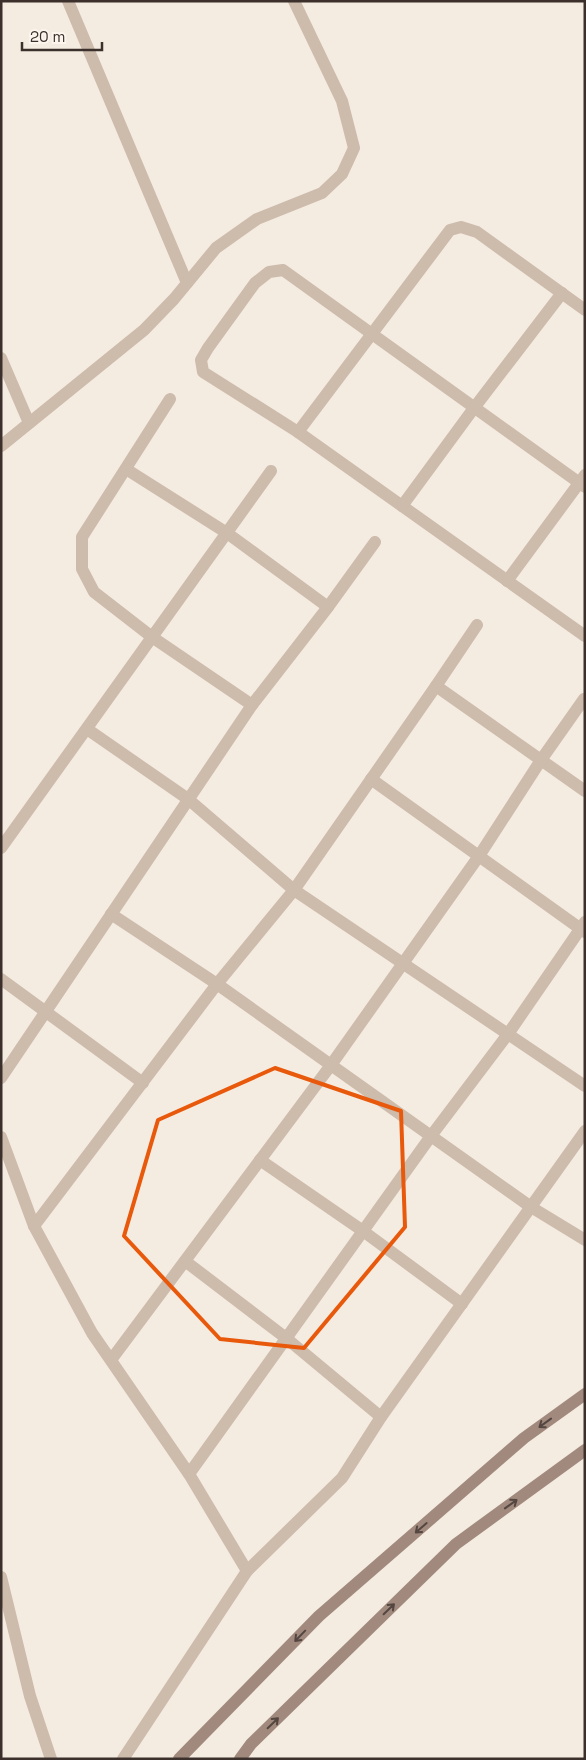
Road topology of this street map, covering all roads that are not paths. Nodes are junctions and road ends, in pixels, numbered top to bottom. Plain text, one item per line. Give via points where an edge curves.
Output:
1 (68, 1) edge
2 (294, 1) edge
3 (187, 283) junction
4 (562, 294) junction
5 (585, 310) edge
6 (371, 334) junction
7 (1, 358) edge
8 (170, 399) dead end
9 (474, 408) junction
10 (29, 423) junction
11 (298, 432) junction
12 (1, 446) edge
13 (126, 469) junction
14 (271, 472) dead end
15 (583, 482) edge
16 (402, 506) junction
17 (227, 533) junction
18 (375, 542) dead end
19 (507, 581) junction
20 (328, 607) junction
21 (476, 625) dead end
22 (585, 636) edge
23 (152, 638) junction
24 (436, 686) junction
25 (584, 699) edge
26 (252, 705) junction
27 (87, 729) junction
28 (541, 760) junction
29 (371, 779) junction
30 (585, 791) edge
31 (188, 800) junction
32 (1, 848) edge
33 (479, 856) junction
34 (294, 890) junction
35 (111, 914) junction
36 (583, 928) edge
37 (402, 963) junction
38 (1, 979) edge
39 (217, 984) junction
40 (46, 1010) junction
41 (508, 1034) junction
42 (331, 1065) junction
43 (1, 1078) edge
44 (143, 1083) junction
45 (585, 1086) edge
46 (585, 1131) edge
47 (431, 1136) junction
48 (1, 1137) edge
49 (260, 1160) junction
50 (531, 1207) junction
51 (34, 1226) junction
52 (363, 1231) junction
53 (585, 1240) edge
54 (184, 1261) junction
55 (462, 1304) junction
56 (286, 1338) junction
57 (111, 1360) junction
58 (585, 1394) edge
59 (381, 1417) junction
60 (585, 1450) edge
61 (189, 1474) junction
62 (247, 1571) junction
63 (1, 1577) edge
64 (51, 1759) edge
65 (124, 1759) edge
66 (179, 1759) edge
67 (240, 1759) edge

1 - 3 street
2 - 3 street via 342,101 354,148 342,174 322,193 257,219 216,248
3 - 10 street via 144,330
4 - 5 street
4 - 6 street via 477,232 461,227 450,230
4 - 9 street
6 - 9 street
6 - 11 street
6 - 11 street via 282,270 270,272 255,283 208,348 201,360 203,372
7 - 10 street
8 - 13 street
9 - 15 street
9 - 16 street
10 - 12 street
11 - 16 street
13 - 17 street
13 - 23 street via 82,537 82,568 94,592
14 - 17 street
15 - 19 street
16 - 19 street
17 - 20 street
17 - 23 street
18 - 20 street
19 - 22 street
20 - 26 street
21 - 24 street
23 - 26 street
23 - 27 street
24 - 28 street
24 - 29 street
25 - 28 street
26 - 31 street
27 - 31 street
27 - 32 street
28 - 30 street
28 - 33 street
29 - 33 street
29 - 34 street
31 - 34 street
31 - 35 street
33 - 36 street
33 - 37 street
34 - 37 street
34 - 39 street
35 - 39 street
35 - 40 street
36 - 41 street
37 - 41 street
37 - 42 street
38 - 40 street
39 - 42 street
39 - 44 street
40 - 43 street
40 - 44 street
41 - 45 street
41 - 47 street
42 - 47 street
42 - 49 street
44 - 51 street
46 - 50 street
47 - 50 street
47 - 52 street
48 - 51 street
49 - 52 street
49 - 54 street
50 - 53 street
50 - 55 street
51 - 57 street via 92,1332
52 - 55 street
52 - 56 street
54 - 56 street
54 - 57 street
55 - 59 street
56 - 59 street
56 - 61 street
57 - 61 street
58 -> 66 main road via 524,1438 319,1616
59 - 62 street via 342,1478
67 -> 60 main road via 251,1744 456,1544
61 - 62 street
62 - 65 street
63 - 64 street via 30,1696

